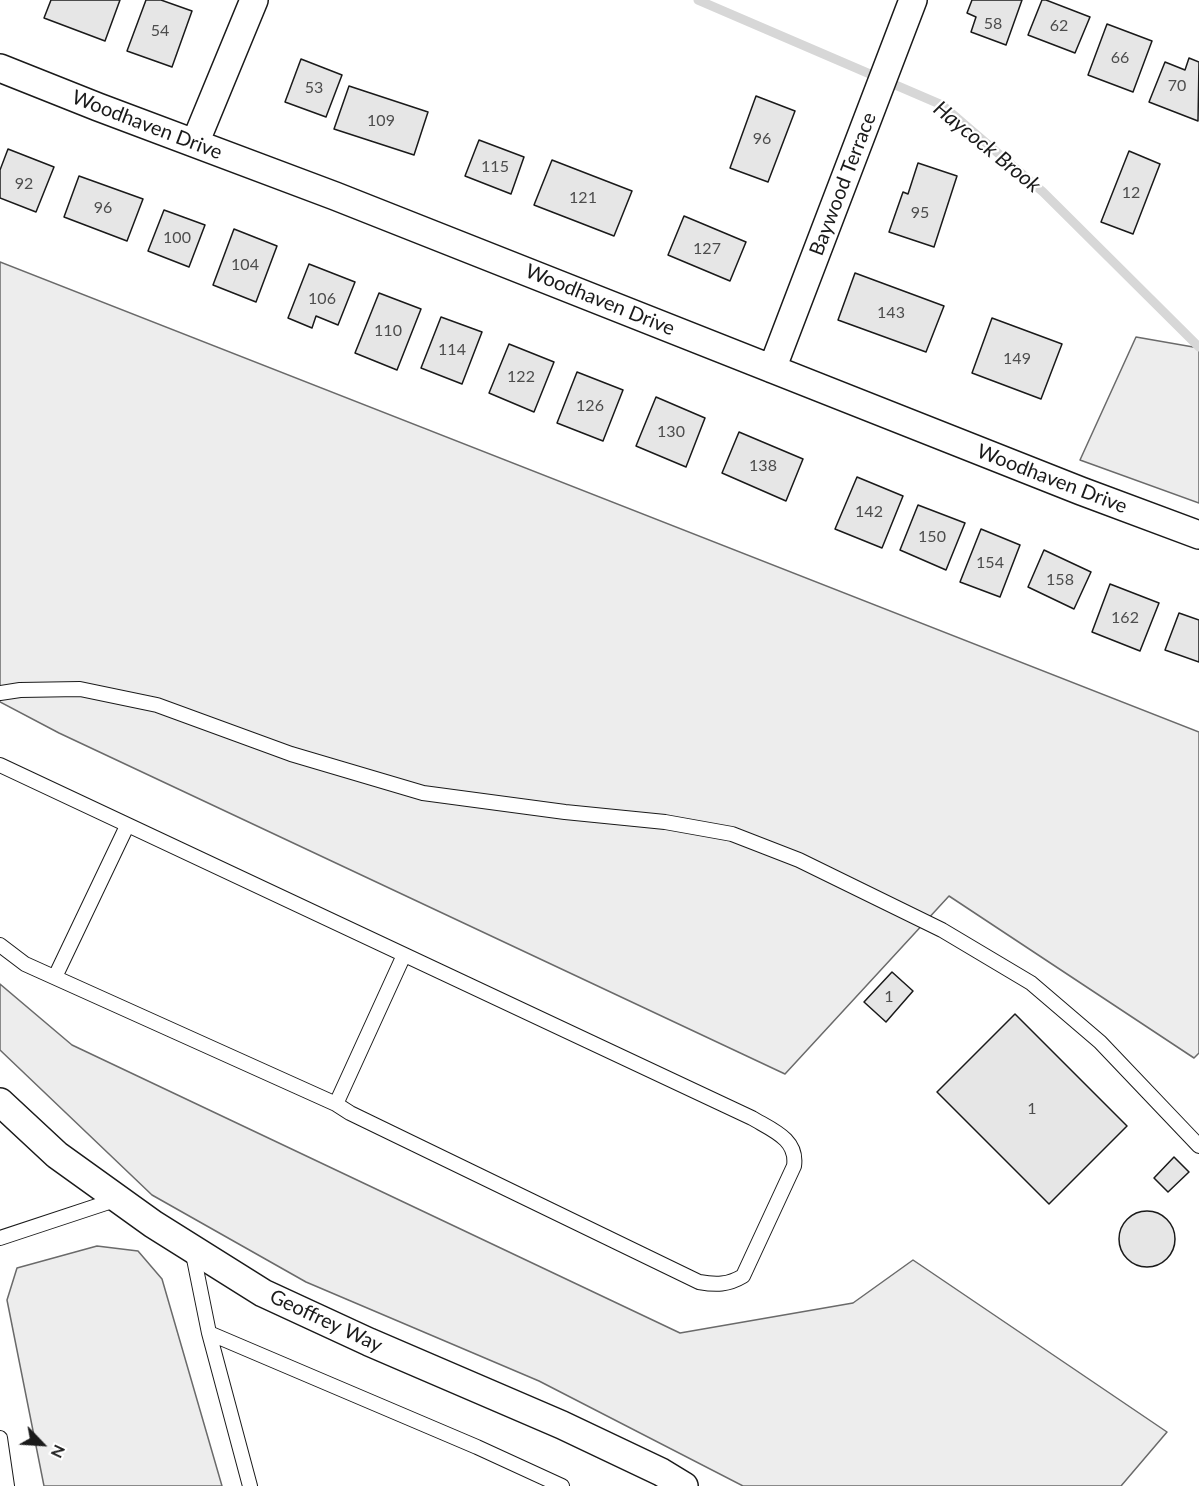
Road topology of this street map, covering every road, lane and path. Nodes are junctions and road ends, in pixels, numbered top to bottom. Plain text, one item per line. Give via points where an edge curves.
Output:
1 (254, 0) edge
2 (913, 0) edge
3 (0, 68) edge
4 (195, 143) junction
5 (772, 369) junction
6 (1199, 535) edge
7 (0, 693) edge
8 (0, 765) edge
9 (127, 826) junction
10 (0, 945) edge
11 (404, 955) junction
12 (55, 977) junction
13 (0, 1101) edge
14 (336, 1104) junction
15 (1199, 1146) edge
16 (118, 1198) junction
17 (0, 1238) edge
18 (191, 1248) junction
19 (209, 1333) junction
20 (0, 1438) edge
21 (7, 1486) edge
22 (250, 1486) edge
23 (562, 1486) edge
24 (684, 1486) edge

1 - 4 street
2 - 5 street, Baywood Terrace
3 - 4 street, Woodhaven Drive
4 - 5 street, Woodhaven Drive
5 - 6 street, Woodhaven Drive
7 - 15 lane via 80,689 157,705 291,754 423,793 665,822 732,834 800,860 932,925 1032,983 1100,1042
8 - 9 lane
9 - 11 lane
9 - 12 lane
10 - 12 lane via 25,964
11 - 14 lane
11 - 14 lane via 752,1118 788,1140 794,1149 794,1166 743,1276 714,1285 699,1282
12 - 14 lane
13 - 16 street, Geoffrey Way via 57,1155
16 - 17 lane
16 - 18 street, Geoffrey Way
18 - 19 lane
18 - 24 street, Geoffrey Way via 263,1293 562,1425
19 - 22 lane
19 - 23 lane
20 - 21 lane

